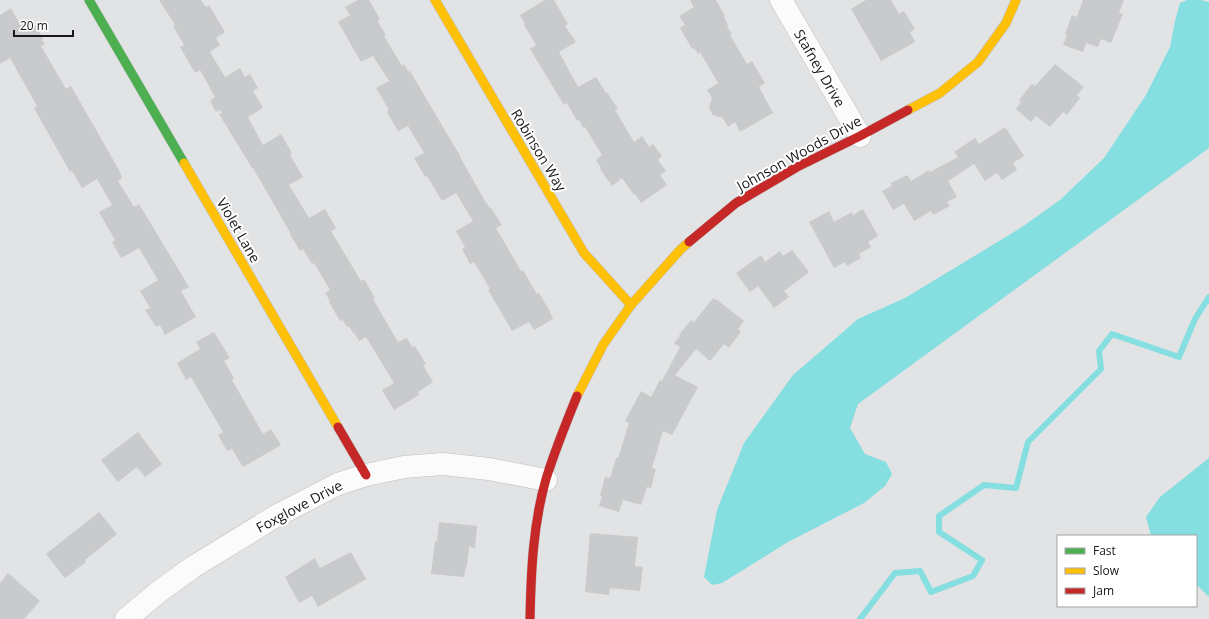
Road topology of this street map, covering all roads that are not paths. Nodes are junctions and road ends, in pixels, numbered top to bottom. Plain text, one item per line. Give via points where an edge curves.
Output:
1 (89, 0) edge
2 (435, 0) edge
3 (781, 0) edge
4 (1016, 0) edge
5 (860, 136) junction
6 (631, 305) junction
7 (366, 475) junction
8 (546, 480) junction
9 (126, 619) edge
10 (530, 619) edge

1 - 7 street, Violet Lane
2 - 6 street, Robinson Way via 584,253
3 - 5 street, Stafney Drive
4 - 5 street, Johnson Woods Drive via 1006,22 978,62 940,93
5 - 6 street, Johnson Woods Drive via 797,167 736,204 680,250
6 - 8 street, Johnson Woods Drive via 603,345 580,389 561,434
7 - 8 street, Foxglove Drive via 404,467 443,464 489,469
7 - 9 street, Foxglove Drive via 334,486 276,516 193,567
8 - 10 street, Johnson Woods Drive via 536,528

